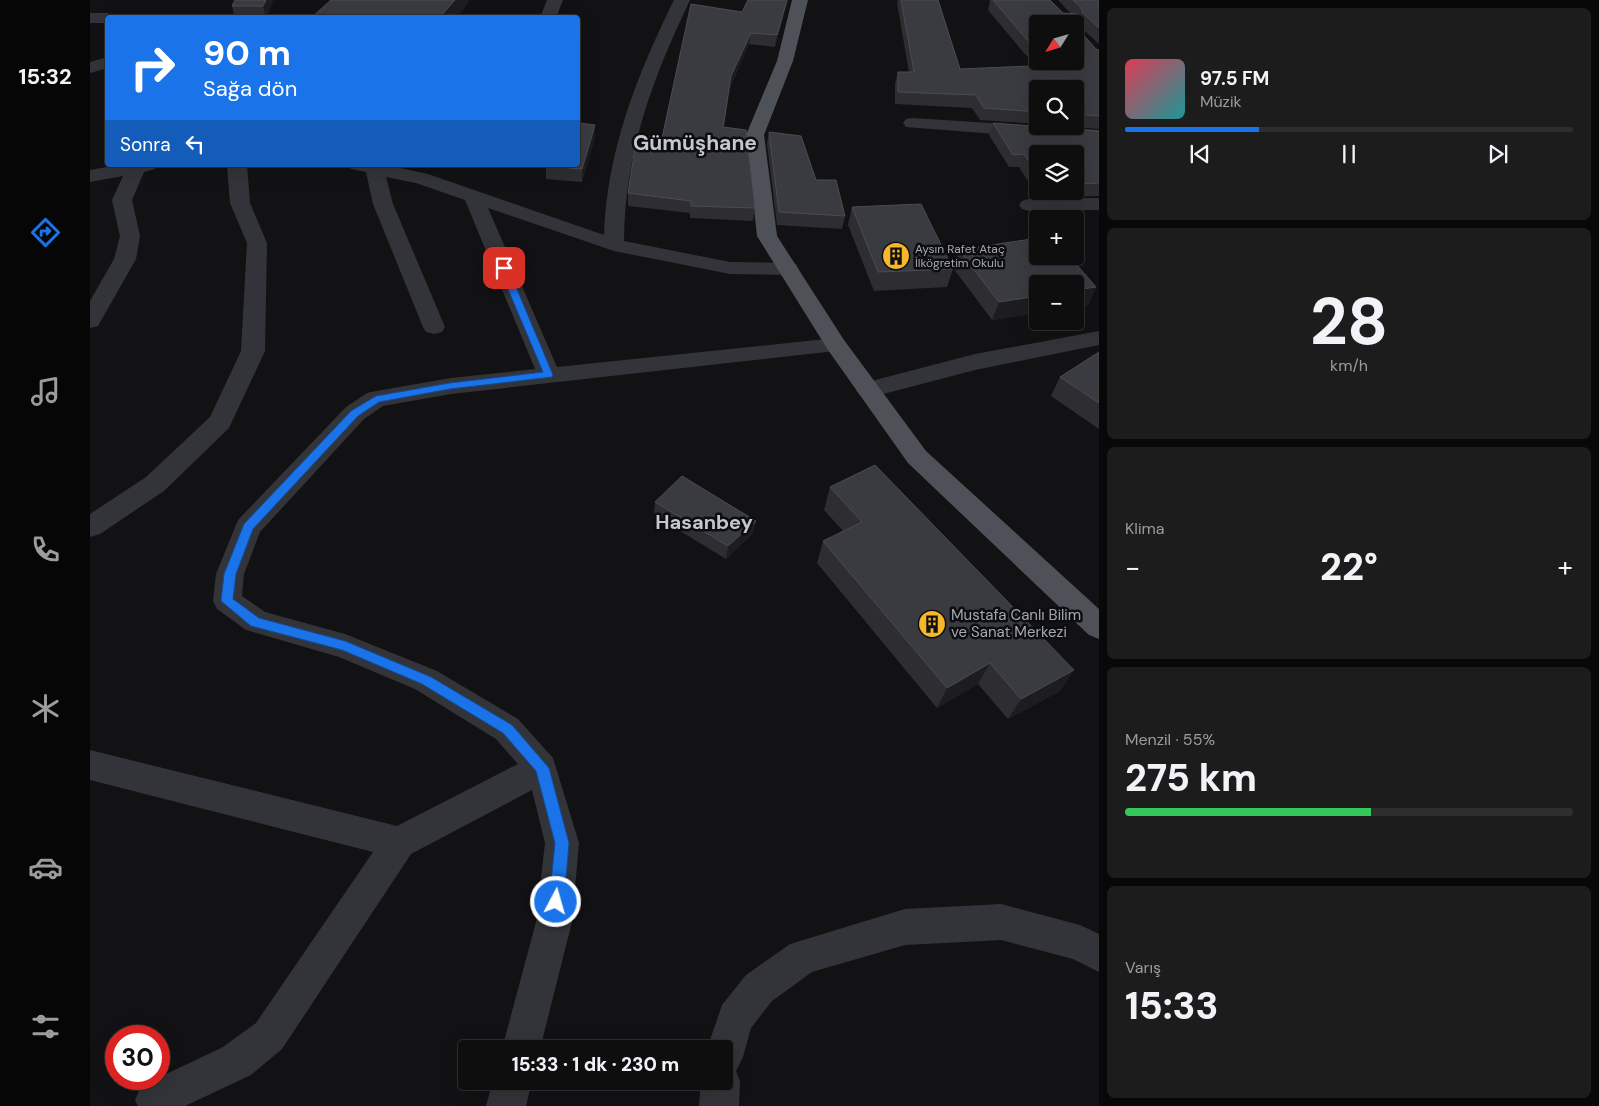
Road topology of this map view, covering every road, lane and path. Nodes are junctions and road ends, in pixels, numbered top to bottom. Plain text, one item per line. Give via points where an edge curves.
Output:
1 (555, 0) edge
2 (682, 0) edge
3 (800, 0) edge
4 (549, 15) edge
5 (90, 18) edge
6 (105, 18) edge
7 (105, 63) edge
8 (90, 68) edge
9 (912, 123) dead end
10 (1099, 136) edge
11 (131, 167) edge
12 (139, 167) edge
13 (237, 167) edge
14 (366, 167) edge
15 (90, 176) edge
16 (474, 198) junction
17 (1055, 204) junction
18 (1099, 204) edge
19 (1029, 205) dead end
20 (1099, 222) edge
21 (614, 245) junction
22 (788, 270) junction
23 (90, 321) edge
24 (434, 327) dead end
25 (1099, 338) edge
26 (836, 345) junction
27 (548, 375) junction
28 (868, 390) junction
29 (90, 528) edge
30 (1099, 627) edge
31 (90, 765) edge
32 (542, 768) junction
33 (399, 843) junction
34 (1093, 952) edge
35 (523, 1040) edge
36 (729, 1040) edge
37 (510, 1090) edge
38 (720, 1090) edge
39 (155, 1100) dead end
40 (506, 1106) edge
41 (719, 1106) edge

1 - 4 street
2 - 21 street via 652,61 626,134 613,212
3 - 22 main road via 785,61 756,135 768,236
5 - 6 street
7 - 8 street
9 - 10 street
11 - 15 street
12 - 23 street via 122,200 130,236 125,259
13 - 29 street via 240,203 257,242 253,351 220,422 155,484
14 - 16 street via 421,178
14 - 24 street
16 - 21 street
16 - 27 street
17 - 18 street
17 - 19 street
17 - 20 street
21 - 22 street via 730,268
22 - 26 main road
25 - 28 street via 975,362
26 - 27 street
26 - 28 main road
27 - 32 street via 450,386 376,400 355,413 248,527 230,574 227,601 256,622 345,646 426,680 507,729
28 - 30 main road via 916,457
31 - 33 street
32 - 33 street
32 - 35 street via 562,843 554,922
33 - 39 street via 269,1036 237,1061
34 - 36 street via 1001,922 905,927 803,958 759,988 735,1018
37 - 40 street
38 - 41 street

